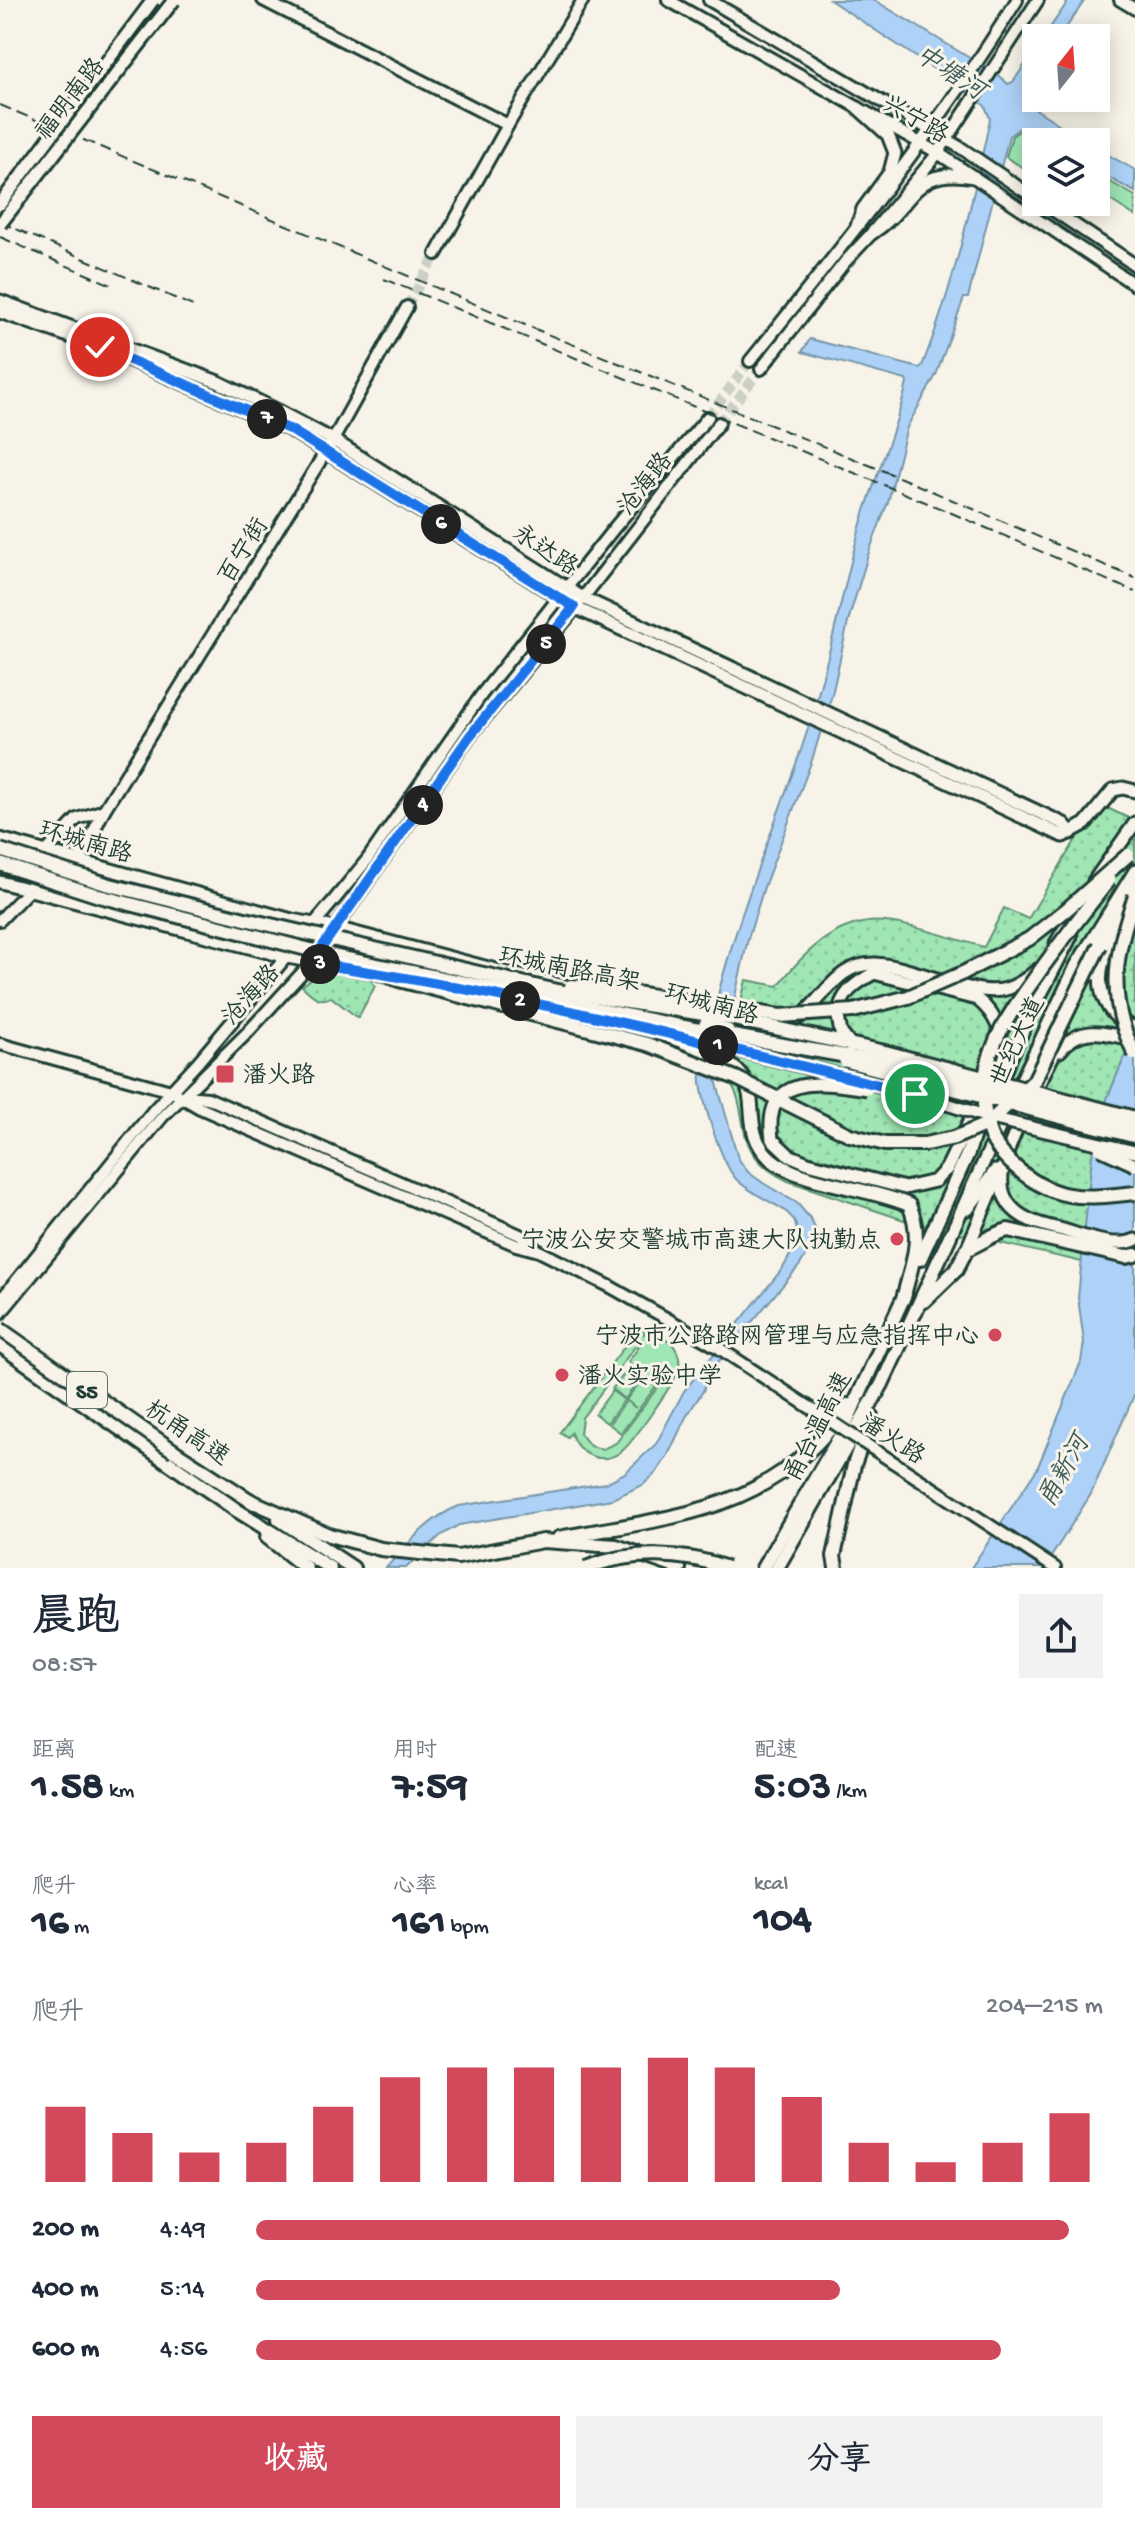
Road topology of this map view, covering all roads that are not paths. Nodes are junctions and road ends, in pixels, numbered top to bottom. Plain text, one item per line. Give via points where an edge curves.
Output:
1 (153, 0) edge
2 (174, 0) edge
3 (263, 0) edge
4 (583, 0) edge
5 (668, 0) edge
6 (709, 0) edge
7 (1017, 0) edge
8 (1038, 0) edge
9 (1120, 0) edge
10 (1135, 9) edge
11 (858, 108) junction
12 (508, 125) junction
13 (931, 130) junction
14 (947, 140) junction
15 (921, 143) junction
16 (938, 153) junction
17 (974, 177) junction
18 (1022, 190) edge
19 (0, 204) edge
20 (1062, 216) edge
21 (0, 224) edge
22 (857, 226) junction
23 (872, 233) junction
24 (436, 254) tunnel mouth
25 (1135, 265) edge
26 (1135, 285) edge
27 (0, 301) edge
28 (407, 307) tunnel mouth
29 (0, 312) edge
30 (750, 361) tunnel mouth
31 (761, 369) tunnel mouth
32 (708, 417) tunnel mouth
33 (719, 423) tunnel mouth
34 (330, 446) junction
35 (567, 588) junction
36 (559, 599) junction
37 (578, 602) junction
38 (1135, 791) edge
39 (104, 810) junction
40 (1135, 826) edge
41 (0, 845) edge
42 (1132, 851) edge
43 (46, 852) junction
44 (79, 862) junction
45 (0, 864) edge
46 (0, 871) edge
47 (1135, 871) edge
48 (0, 882) edge
49 (1135, 884) edge
50 (29, 890) junction
51 (99, 896) junction
52 (1135, 899) edge
53 (0, 920) edge
54 (313, 924) junction
55 (336, 928) junction
56 (1111, 939) junction
57 (287, 957) junction
58 (342, 958) junction
59 (311, 963) junction
60 (512, 978) junction
61 (512, 999) joint
62 (706, 1021) junction
63 (1135, 1028) edge
64 (1135, 1041) edge
65 (0, 1044) edge
66 (702, 1045) junction
67 (1135, 1054) edge
68 (1004, 1061) junction
69 (861, 1065) junction
70 (1042, 1078) junction
71 (171, 1091) junction
72 (183, 1096) junction
73 (1007, 1096) junction
74 (987, 1112) junction
75 (1135, 1118) edge
76 (1135, 1129) edge
77 (1135, 1136) edge
78 (1009, 1150) junction
79 (1135, 1152) edge
80 (968, 1153) junction
81 (1135, 1165) edge
82 (946, 1170) junction
83 (1135, 1193) edge
84 (950, 1236) junction
85 (1072, 1238) junction
86 (1135, 1240) edge
87 (967, 1249) junction
88 (1135, 1255) edge
89 (903, 1299) junction
90 (0, 1301) edge
91 (918, 1306) junction
92 (0, 1314) edge
93 (0, 1329) edge
94 (0, 1345) edge
95 (866, 1380) junction
96 (882, 1384) junction
97 (249, 1500) junction
98 (238, 1511) junction
99 (543, 1541) junction
100 (306, 1568) edge
101 (330, 1568) edge
102 (353, 1568) edge
103 (586, 1568) edge
104 (679, 1568) edge
105 (727, 1568) edge
106 (763, 1568) edge
107 (777, 1568) edge
108 (836, 1568) edge
109 (1054, 1568) edge

1 - 19 main road, 福明南路, bridge
2 - 21 main road, 福明南路, bridge
3 - 12 main road
4 - 12 main road
5 - 11 main road, 兴宁路
6 - 13 main road, 兴宁路
7 - 13 main road
8 - 14 main road
9 - 10 main road
11 - 15 main road, 兴宁路
11 - 22 main road via 888,135 895,153 890,172
12 - 24 main road
13 - 14 main road, 兴宁路
13 - 15 main road
14 - 16 main road
14 - 18 main road, 兴宁路
15 - 16 main road, 兴宁路
15 - 22 main road
16 - 17 main road, 兴宁路
16 - 23 main road
17 - 23 main road via 928,179
17 - 26 main road, 兴宁路
20 - 25 main road
22 - 30 main road
23 - 31 main road
27 - 34 main road, 永达路 via 218,382
28 - 34 main road, 百宁街
29 - 34 main road, 永达路 via 100,347
32 - 35 main road, 沧海路
33 - 37 main road, 沧海路
34 - 35 main road, 永达路
34 - 36 main road, 永达路
34 - 39 main road, 百宁街
35 - 36 main road, 沧海路
35 - 37 main road, 永达路
36 - 37 main road, 永达路
36 - 54 main road, 沧海路 via 482,694 367,860
37 - 38 main road, 永达路 via 1064,824 1071,833 1113,790
37 - 55 main road, 沧海路 via 469,737
39 - 43 main road via 77,819
39 - 44 main road, 百宁街
40 - 62 main road, bridge via 1088,890 1048,958 1023,982 1003,991 979,989 894,967 854,966 797,1021 771,1029
40 - 68 main road, 世纪大道
41 - 43 main road, 环城南路
41 - 60 highway, 环城南路高架, bridge via 106,884
42 - 60 highway, bridge via 1029,939 908,997 853,1011 780,1016
42 - 83 highway, bridge via 1007,1017 982,1081 987,1132 1031,1181 1075,1196
43 - 44 main road, 环城南路
43 - 50 main road
44 - 54 main road, 环城南路
45 - 51 highway, 环城南路高架, bridge
46 - 51 highway, bridge
47 - 84 main road, 世纪大道 via 1054,1009
48 - 50 main road
49 - 58 highway, bridge via 1034,1081 987,1124 925,1144 885,1144 850,1135 736,1078 647,1044 399,980
50 - 53 main road
50 - 57 main road
51 - 58 highway, 环城南路高架, bridge
52 - 56 main road
52 - 67 highway, bridge via 1116,963 1122,1030
54 - 55 main road, 环城南路
54 - 57 main road, 沧海路
55 - 59 main road, 沧海路
55 - 60 main road, 环城南路
56 - 63 main road, bridge via 1100,974 1101,992 1119,1020
56 - 70 main road
57 - 59 main road
57 - 71 main road, 沧海路
58 - 76 highway, 环城南路高架, bridge via 919,1069
59 - 61 main road
59 - 72 main road, 沧海路
60 - 62 main road, 环城南路
60 - 75 highway, 环城南路高架, bridge via 557,991 729,1018 953,1069
61 - 66 highway
62 - 69 main road, 环城南路, bridge
64 - 70 main road, bridge via 1094,1031 1076,1036
65 - 71 main road, 潘火路
66 - 74 main road, 环城南路, bridge
66 - 89 highway, bridge via 745,1081 752,1129 772,1160 789,1170 909,1205 917,1227 916,1248
68 - 73 main road, bridge via 990,1010 977,999 874,973 855,983 839,1007 841,1033 864,1055
68 - 74 highway
68 - 80 main road, 世纪大道
68 - 82 main road
69 - 73 main road, bridge
69 - 77 main road, 环城南路, bridge
70 - 78 main road
71 - 72 main road, 潘火路
71 - 90 main road, 沧海路
72 - 92 main road, 沧海路
72 - 109 main road, 潘火路, bridge via 609,1286 719,1348
73 - 76 main road, bridge
73 - 77 main road, bridge
74 - 79 main road, 环城南路, bridge
74 - 80 highway
74 - 81 main road, bridge
74 - 82 main road
74 - 82 main road, bridge via 819,1082 800,1084 780,1096 772,1111 772,1139 808,1163 905,1188 935,1181
78 - 84 main road
78 - 85 main road via 1002,1175 1009,1204 1020,1216
78 - 87 main road
80 - 89 highway
84 - 91 highway, 甬台温高速
85 - 86 main road
85 - 87 highway via 1008,1230
85 - 88 highway via 1126,1257
87 - 91 highway via 956,1270
89 - 95 highway, 甬台温高速
91 - 96 highway, 甬台温高速
93 - 97 highway, 杭甬高速 / S5, bridge
94 - 98 highway, 杭甬高速 / S5
95 - 99 highway via 817,1445 761,1486 700,1512
95 - 106 highway, 甬台温高速 via 839,1438
96 - 107 highway, 甬台温高速
96 - 108 highway via 854,1465 834,1556
97 - 99 highway via 329,1535 381,1549 458,1557
97 - 102 highway, 杭甬高速 / S5
98 - 100 highway
98 - 101 highway, 杭甬高速 / S5
99 - 104 highway via 616,1546
103 - 105 highway, bridge via 628,1557 674,1556

